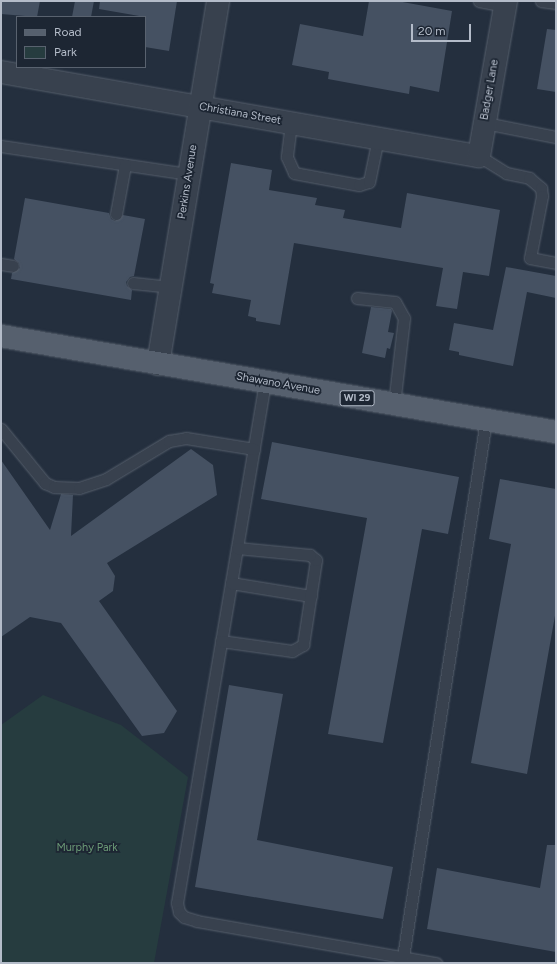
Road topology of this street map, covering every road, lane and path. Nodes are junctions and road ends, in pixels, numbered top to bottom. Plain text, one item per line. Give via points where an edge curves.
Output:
1 (218, 1) edge
2 (479, 1) edge
3 (541, 1) edge
4 (505, 3) edge
5 (556, 3) edge
6 (1, 72) edge
7 (200, 107) junction
8 (290, 123) junction
9 (485, 123) junction
10 (556, 137) edge
11 (378, 138) junction
12 (1, 146) edge
13 (479, 156) junction
14 (125, 164) junction
15 (189, 174) junction
16 (116, 214) dead end
17 (556, 263) edge
18 (1, 264) edge
19 (13, 266) dead end
20 (133, 283) dead end
21 (170, 288) junction
22 (356, 298) dead end
23 (1, 336) edge
24 (158, 364) junction
25 (265, 382) junction
26 (394, 404) junction
27 (486, 420) junction
28 (1, 429) edge
29 (556, 432) edge
30 (254, 449) junction
31 (237, 548) junction
32 (231, 583) junction
33 (311, 596) junction
34 (221, 641) junction
35 (403, 957) junction
36 (436, 963) edge

1 - 7 street, Perkins Avenue
2 - 4 lane
3 - 5 lane
4 - 9 street, Badger Lane
6 - 7 street, Christiana Street
7 - 8 street, Christiana Street
7 - 15 street, Perkins Avenue
8 - 11 street, Christiana Street
8 - 11 lane via 287,157 294,173 359,185 369,182
9 - 10 lane
9 - 13 street, Badger Lane
11 - 13 street, Christiana Street
12 - 14 lane
13 - 17 lane via 506,173 529,178 541,188 542,196 530,258
14 - 15 lane
14 - 16 lane
15 - 21 street, Perkins Avenue
18 - 19 lane
20 - 21 lane
21 - 24 street, Perkins Avenue
22 - 26 lane via 395,302 404,318
23 - 24 main road, Shawano Avenue / WI 29
24 - 25 main road, Shawano Avenue / WI 29
25 - 26 main road, Shawano Avenue / WI 29
25 - 30 lane
26 - 27 main road, Shawano Avenue / WI 29
27 - 29 main road, Shawano Avenue / WI 29
27 - 35 lane
28 - 30 lane via 45,484 54,487 79,488 106,479 169,440 186,438
30 - 31 lane
31 - 32 lane
31 - 33 lane via 310,555 316,560
32 - 33 lane
32 - 34 lane
33 - 34 lane via 303,645 299,648 292,651
34 - 35 lane via 177,903 179,912 184,917 198,921
35 - 36 lane

